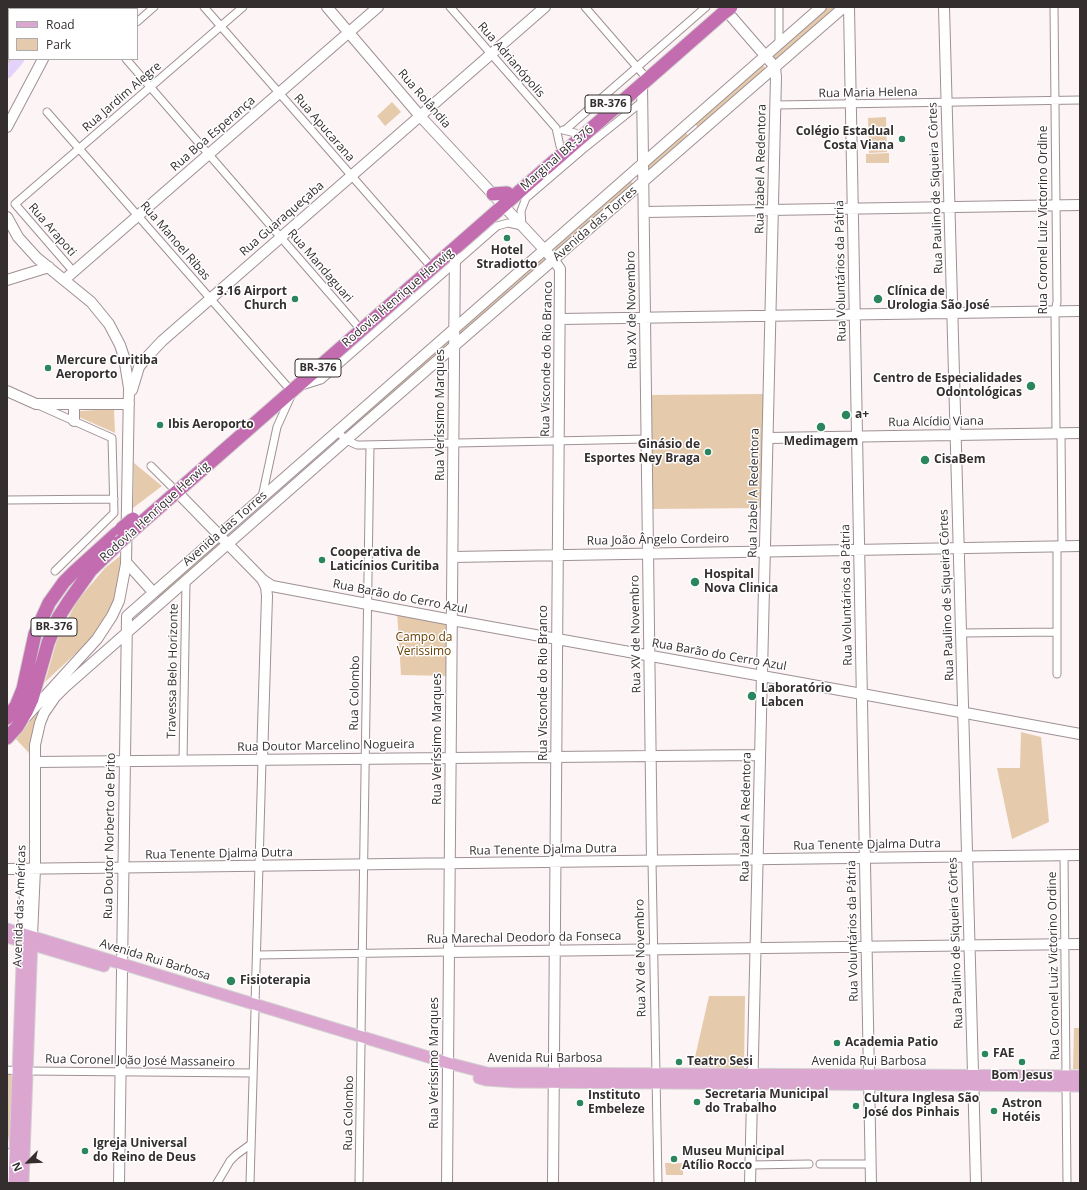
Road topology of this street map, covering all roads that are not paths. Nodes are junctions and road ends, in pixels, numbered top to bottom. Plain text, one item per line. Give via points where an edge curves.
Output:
1 (154, 7) edge
2 (204, 7) edge
3 (243, 7) edge
4 (327, 7) edge
5 (378, 7) edge
6 (450, 7) edge
7 (545, 7) edge
8 (585, 7) edge
9 (779, 7) edge
10 (821, 7) edge
11 (844, 7) edge
12 (849, 7) edge
13 (944, 7) edge
14 (1054, 7) edge
15 (720, 9) edge
16 (138, 21) edge
17 (221, 26) junction
18 (349, 32) junction
19 (779, 44) junction
20 (491, 54) junction
21 (765, 56) junction
22 (42, 60) edge
23 (127, 60) edge
24 (775, 67) junction
25 (641, 75) junction
26 (757, 83) junction
27 (150, 87) junction
28 (279, 93) junction
29 (776, 95) junction
30 (1055, 100) junction
31 (1080, 100) edge
32 (643, 101) junction
33 (946, 102) junction
34 (851, 104) junction
35 (776, 105) junction
36 (47, 112) dead end
37 (420, 116) junction
38 (689, 123) junction
39 (7, 128) edge
40 (556, 128) junction
41 (570, 131) junction
42 (698, 134) junction
43 (560, 146) junction
44 (79, 148) junction
45 (208, 154) junction
46 (643, 163) junction
47 (351, 176) junction
48 (552, 176) junction
49 (643, 182) junction
50 (525, 187) junction
51 (500, 198) junction
52 (15, 204) joint
53 (1080, 205) edge
54 (1056, 206) junction
55 (949, 208) junction
56 (853, 209) junction
57 (773, 210) junction
58 (644, 212) junction
59 (138, 215) junction
60 (7, 217) edge
61 (522, 226) junction
62 (281, 237) junction
63 (455, 248) junction
64 (544, 249) junction
65 (554, 260) junction
66 (427, 262) junction
67 (455, 263) junction
68 (49, 267) junction
69 (74, 271) junction
70 (7, 280) edge
71 (64, 280) junction
72 (211, 299) junction
73 (1055, 311) junction
74 (1080, 311) edge
75 (952, 313) junction
76 (855, 314) junction
77 (771, 316) junction
78 (645, 318) junction
79 (560, 319) junction
80 (356, 324) junction
81 (455, 328) junction
82 (454, 346) junction
83 (291, 386) junction
84 (7, 391) edge
85 (36, 404) junction
86 (74, 404) junction
87 (129, 404) junction
88 (74, 421) junction
89 (337, 431) junction
90 (1059, 433) junction
91 (1080, 433) edge
92 (955, 435) junction
93 (857, 436) junction
94 (768, 438) junction
95 (647, 439) junction
96 (346, 440) junction
97 (559, 441) junction
98 (454, 443) junction
99 (370, 445) junction
100 (151, 466) dead end
101 (174, 489) junction
102 (262, 497) junction
103 (7, 500) edge
104 (114, 500) junction
105 (126, 530) junction
106 (219, 535) junction
107 (228, 544) junction
108 (1080, 546) edge
109 (1059, 547) junction
110 (958, 548) junction
111 (859, 550) junction
112 (765, 552) junction
113 (648, 553) junction
114 (558, 555) junction
115 (453, 557) junction
116 (126, 562) junction
117 (55, 571) dead end
118 (262, 579) junction
119 (186, 581) junction
120 (280, 588) junction
121 (152, 594) junction
122 (267, 599) junction
123 (158, 605) junction
124 (368, 605) junction
125 (452, 620) junction
126 (1057, 632) junction
127 (126, 633) junction
128 (961, 633) junction
129 (558, 639) junction
130 (90, 649) junction
131 (650, 655) junction
132 (1057, 674) dead end
133 (762, 676) junction
134 (65, 687) junction
135 (862, 694) junction
136 (963, 713) junction
137 (7, 718) edge
138 (17, 727) junction
139 (1080, 734) edge
140 (7, 738) edge
141 (760, 755) junction
142 (651, 756) junction
143 (557, 757) junction
144 (451, 758) junction
145 (365, 759) junction
146 (262, 760) junction
147 (124, 761) junction
148 (183, 761) junction
149 (35, 762) junction
150 (1064, 855) junction
151 (1080, 855) edge
152 (967, 857) junction
153 (865, 858) junction
154 (758, 860) junction
155 (652, 861) junction
156 (556, 862) junction
157 (450, 864) junction
158 (364, 865) junction
159 (259, 866) junction
160 (123, 868) junction
161 (7, 869) edge
162 (30, 869) junction
163 (7, 929) edge
164 (7, 937) edge
165 (27, 939) junction
166 (1080, 944) edge
167 (1065, 945) junction
168 (970, 946) junction
169 (867, 947) junction
170 (755, 949) junction
171 (654, 950) junction
172 (555, 951) junction
173 (449, 952) junction
174 (362, 954) junction
175 (256, 955) junction
176 (122, 968) junction
177 (255, 1008) junction
178 (361, 1040) junction
179 (448, 1066) junction
180 (17, 1071) edge
181 (120, 1071) junction
182 (253, 1073) junction
183 (1080, 1076) edge
184 (554, 1077) junction
185 (656, 1078) junction
186 (752, 1079) junction
187 (869, 1080) junction
188 (973, 1080) junction
189 (1066, 1081) junction
190 (1080, 1086) edge
191 (251, 1144) junction
192 (7, 1154) edge
193 (809, 1164) dead end
194 (820, 1164) dead end
195 (871, 1164) junction
196 (751, 1165) junction
197 (8, 1166) edge
198 (11, 1183) edge
199 (14, 1183) edge
200 (23, 1183) edge
201 (119, 1183) edge
202 (217, 1183) edge
203 (250, 1183) edge
204 (359, 1183) edge
205 (447, 1183) edge
206 (553, 1183) edge
207 (658, 1183) edge
208 (750, 1183) edge
209 (871, 1183) edge
210 (976, 1183) edge
211 (1067, 1183) edge

1 - 16 street
2 - 17 street, Rua Apucarana
3 - 17 street, Rua Jardim Alegre
4 - 18 main road, Rua Rolândia
5 - 18 main road, Rua Boa Esperança
6 - 20 street, Rua Adrianópolis
7 - 20 main road, Rua Guaraqueçaba
8 - 25 street
9 - 19 street
10 - 19 main road, Avenida das Torres
11 - 24 main road, Avenida das Torres
12 - 34 main road, Rua Voluntários da Pátria
13 - 33 main road, Rua Paulino de Siqueira Côrtes
14 - 30 street, Rua Coronel Luiz Victorino Ordine
15 - 21 main road
15 - 25 highway, Rodovia Henrique Herwig / BR-376
17 - 27 street, Rua Jardim Alegre
17 - 28 street, Rua Apucarana
18 - 28 main road, Rua Boa Esperança
18 - 37 main road, Rua Rolândia
19 - 21 main road, Avenida das Torres
20 - 37 main road, Rua Guaraqueçaba
20 - 40 street, Rua Adrianópolis
21 - 24 main road
21 - 38 main road, Avenida das Torres
22 - 39 main road
23 - 27 street, Rua Mandaguari
24 - 26 main road, Avenida das Torres
24 - 29 main road, Rua Izabel A Redentora
25 - 32 main road, Rua XV de Novembro
25 - 41 highway, Rodovia Henrique Herwig / BR-376
25 - 50 highway, Rodovia Henrique Herwig / BR-376
26 - 29 main road via 769,83
26 - 42 main road, Avenida das Torres
27 - 44 street, Rua Jardim Alegre
27 - 45 street, Rua Mandaguari
28 - 45 main road, Rua Boa Esperança
28 - 47 street, Rua Apucarana
29 - 35 main road, Rua Izabel A Redentora
30 - 31 street, Rua Maria Helena
30 - 33 street, Rua Maria Helena
30 - 54 street, Rua Coronel Luiz Victorino Ordine
32 - 46 main road, Rua XV de Novembro
32 - 48 street, Marginal BR-376
33 - 34 street, Rua Maria Helena
33 - 55 main road, Rua Paulino de Siqueira Côrtes
34 - 35 street, Rua Maria Helena
34 - 56 main road, Rua Voluntários da Pátria
35 - 57 main road, Rua Izabel A Redentora
36 - 44 street, Rua Manoel Ribas
37 - 47 main road, Rua Guaraqueçaba
37 - 51 main road, Rua Rolândia
38 - 42 main road via 690,132
38 - 46 main road, Avenida das Torres
40 - 41 street
40 - 43 street, Rua Adrianópolis
41 - 43 highway, Rodovia Henrique Herwig / BR-376
42 - 49 main road, Avenida das Torres
43 - 51 highway, Rodovia Henrique Herwig / BR-376
44 - 52 street, Rua Jardim Alegre
44 - 59 street, Rua Manoel Ribas
45 - 59 main road, Rua Boa Esperança
45 - 62 street, Rua Mandaguari
46 - 49 main road, Rua XV de Novembro
46 - 64 main road, Avenida das Torres
47 - 62 main road, Rua Guaraqueçaba
47 - 66 street, Rua Apucarana
48 - 50 highway
48 - 61 street, Marginal BR-376 via 524,202 521,211
49 - 58 main road, Rua XV de Novembro
49 - 65 main road, Avenida das Torres
50 - 51 highway, Rodovia Henrique Herwig / BR-376
51 - 61 main road, Rua Visconde do Rio Branco
51 - 63 highway, Rodovia Henrique Herwig / BR-376
51 - 66 highway, Rodovia Henrique Herwig / BR-376
52 - 69 street, Rua Arapoti
53 - 54 main road
54 - 55 main road
54 - 73 street, Rua Coronel Luiz Victorino Ordine
55 - 56 main road
55 - 75 main road, Rua Paulino de Siqueira Côrtes
56 - 57 main road
56 - 76 main road, Rua Voluntários da Pátria
57 - 58 main road
57 - 77 main road, Rua Izabel A Redentora
58 - 78 main road, Rua XV de Novembro
59 - 69 main road, Rua Boa Esperança
59 - 72 street, Rua Manoel Ribas
60 - 68 main road via 18,237
61 - 64 main road, Rua Visconde do Rio Branco
61 - 67 street via 508,223 497,226
62 - 72 main road, Rua Guaraqueçaba
62 - 80 street, Rua Mandaguari
63 - 67 main road, Rua Veríssimo Marques
63 - 83 highway, Rodovia Henrique Herwig / BR-376
64 - 65 main road, Rua Visconde do Rio Branco
64 - 81 main road, Avenida das Torres
65 - 79 main road, Rua Visconde do Rio Branco via 561,272
65 - 82 main road, Avenida das Torres
66 - 80 highway, Rodovia Henrique Herwig / BR-376
67 - 81 main road, Rua Veríssimo Marques
67 - 83 street via 321,380
68 - 70 main road
68 - 71 main road
69 - 71 main road, Rua Boa Esperança
71 - 87 main road via 102,313 115,334 124,357
72 - 83 street, Rua Manoel Ribas
72 - 87 main road, Rua Guaraqueçaba via 146,358 135,377
73 - 74 main road
73 - 75 main road
73 - 90 street, Rua Coronel Luiz Victorino Ordine
75 - 76 main road
75 - 92 main road, Rua Paulino de Siqueira Côrtes
76 - 77 main road
76 - 93 main road, Rua Voluntários da Pátria
77 - 78 main road
77 - 94 main road, Rua Izabel A Redentora
78 - 79 main road
78 - 95 main road, Rua XV de Novembro
79 - 97 main road, Rua Visconde do Rio Branco
80 - 83 highway, Rodovia Henrique Herwig / BR-376
81 - 82 main road, Rua Veríssimo Marques
81 - 89 main road, Avenida das Torres
82 - 96 main road, Avenida das Torres
82 - 98 main road, Rua Veríssimo Marques
83 - 101 highway, Rodovia Henrique Herwig / BR-376
83 - 102 street via 276,427
84 - 85 main road
85 - 86 main road
85 - 88 street
86 - 87 main road
86 - 88 main road
87 - 116 main road
88 - 104 street via 112,438
89 - 96 street
89 - 102 main road, Avenida das Torres
90 - 91 main road, Rua Alcídio Viana
90 - 92 main road, Rua Alcídio Viana
90 - 109 street, Rua Coronel Luiz Victorino Ordine
92 - 93 main road, Rua Alcídio Viana
92 - 110 main road, Rua Paulino de Siqueira Côrtes
93 - 94 main road, Rua Alcídio Viana
93 - 111 main road, Rua Voluntários da Pátria
94 - 112 main road, Rua Izabel A Redentora
95 - 97 street
95 - 113 main road, Rua XV de Novembro
96 - 99 street via 357,445
96 - 107 main road, Avenida das Torres
97 - 98 street
97 - 114 main road, Rua Visconde do Rio Branco
98 - 99 street
98 - 115 main road, Rua Veríssimo Marques
99 - 124 street, Rua Colombo
100 - 101 street, Rua Barão do Cerro Azul
101 - 105 highway, Rodovia Henrique Herwig / BR-376
101 - 106 main road, Rua Barão do Cerro Azul
102 - 106 main road, Avenida das Torres
103 - 104 street
104 - 117 street via 114,513
105 - 137 highway, Rodovia Henrique Herwig / BR-376 via 74,572 49,603 35,634 20,698
105 - 138 highway, Rodovia Henrique Herwig / BR-376 via 91,570 58,618 32,699
106 - 107 main road, Rua Barão do Cerro Azul
106 - 121 main road, Avenida das Torres
107 - 118 main road, Rua Barão do Cerro Azul
107 - 119 main road, Avenida das Torres
108 - 109 main road, Rua João Ângelo Cordeiro
109 - 110 main road, Rua João Ângelo Cordeiro
109 - 126 street, Rua Coronel Luiz Victorino Ordine
110 - 111 main road, Rua João Ângelo Cordeiro
110 - 128 main road, Rua Paulino de Siqueira Côrtes
111 - 112 main road, Rua João Ângelo Cordeiro
111 - 135 main road, Rua Voluntários da Pátria
112 - 113 main road, Rua João Ângelo Cordeiro
112 - 133 main road, Rua Izabel A Redentora
113 - 114 main road, Rua João Ângelo Cordeiro
113 - 131 main road, Rua XV de Novembro
114 - 115 main road, Rua João Ângelo Cordeiro
114 - 129 main road, Rua Visconde do Rio Branco
115 - 125 main road, Rua Veríssimo Marques
116 - 121 main road
116 - 130 main road via 119,601 106,628
118 - 120 main road, Rua Barão do Cerro Azul
118 - 122 main road
119 - 123 main road, Avenida das Torres
119 - 148 street, Travessa Belo Horizonte
120 - 122 main road
120 - 124 main road, Rua Barão do Cerro Azul
121 - 123 main road
121 - 127 main road, Avenida das Torres via 127,616
122 - 146 main road
123 - 127 main road, Avenida das Torres
124 - 125 main road, Rua Barão do Cerro Azul
124 - 145 street, Rua Colombo
125 - 129 main road, Rua Barão do Cerro Azul
125 - 144 main road, Rua Veríssimo Marques
126 - 128 street
126 - 132 street, Rua Coronel Luiz Victorino Ordine
127 - 134 main road, Avenida das Torres
127 - 147 main road, Rua Doutor Norberto de Brito
128 - 136 main road, Rua Paulino de Siqueira Côrtes
129 - 131 main road, Rua Barão do Cerro Azul
129 - 143 main road, Rua Visconde do Rio Branco
130 - 134 main road
130 - 138 main road
131 - 133 main road, Rua Barão do Cerro Azul
131 - 142 main road, Rua XV de Novembro
133 - 135 main road, Rua Barão do Cerro Azul
133 - 141 main road, Rua Izabel A Redentora
134 - 149 main road, Avenida das Américas via 50,704 40,723
135 - 136 main road, Rua Barão do Cerro Azul
135 - 153 main road, Rua Voluntários da Pátria
136 - 139 main road, Rua Barão do Cerro Azul
136 - 152 main road, Rua Paulino de Siqueira Côrtes
138 - 140 highway
141 - 142 main road, Rua Doutor Marcelino Nogueira
141 - 154 main road, Rua Izabel A Redentora
142 - 143 main road, Rua Doutor Marcelino Nogueira
142 - 155 main road, Rua XV de Novembro
143 - 144 main road, Rua Doutor Marcelino Nogueira
143 - 156 main road, Rua Visconde do Rio Branco
144 - 145 main road, Rua Doutor Marcelino Nogueira
144 - 157 main road, Rua Veríssimo Marques
145 - 146 main road, Rua Doutor Marcelino Nogueira
145 - 158 street, Rua Colombo
146 - 148 main road, Rua Doutor Marcelino Nogueira
146 - 159 street
147 - 148 main road, Rua Doutor Marcelino Nogueira
147 - 149 main road, Rua Doutor Marcelino Nogueira
147 - 160 main road, Rua Doutor Norberto de Brito
149 - 162 main road, Avenida das Américas
150 - 151 main road, Rua Tenente Djalma Dutra
150 - 152 main road, Rua Tenente Djalma Dutra
150 - 167 street, Rua Coronel Luiz Victorino Ordine
152 - 153 main road, Rua Tenente Djalma Dutra
152 - 168 main road, Rua Paulino de Siqueira Côrtes
153 - 154 main road, Rua Tenente Djalma Dutra
153 - 169 main road, Rua Voluntários da Pátria
154 - 155 main road, Rua Tenente Djalma Dutra
154 - 170 main road, Rua Izabel A Redentora
155 - 156 main road, Rua Tenente Djalma Dutra
155 - 171 street, Rua XV de Novembro
156 - 157 main road, Rua Tenente Djalma Dutra
156 - 172 main road, Rua Visconde do Rio Branco
157 - 158 main road, Rua Tenente Djalma Dutra
157 - 173 main road, Rua Veríssimo Marques
158 - 159 main road, Rua Tenente Djalma Dutra
158 - 174 street, Rua Colombo
159 - 160 main road, Rua Tenente Djalma Dutra
159 - 175 street
160 - 162 main road, Rua Tenente Djalma Dutra
160 - 176 main road, Rua Doutor Norberto de Brito
161 - 162 main road, Rua Tenente Djalma Dutra
162 - 165 main road, Avenida das Américas
163 - 165 main road, Avenida Rui Barbosa
164 - 165 main road, Avenida Rui Barbosa
165 - 176 main road, Avenida Rui Barbosa
165 - 180 main road, Avenida das Américas
166 - 167 main road, Rua Marechal Deodoro da Fonseca
167 - 168 main road, Rua Marechal Deodoro da Fonseca
167 - 189 street, Rua Coronel Luiz Victorino Ordine
168 - 169 main road, Rua Marechal Deodoro da Fonseca
168 - 188 main road, Rua Paulino de Siqueira Côrtes
169 - 170 main road, Rua Marechal Deodoro da Fonseca
169 - 187 main road, Rua Voluntários da Pátria
170 - 171 main road, Rua Marechal Deodoro da Fonseca
170 - 186 main road, Rua Izabel A Redentora
171 - 172 main road, Rua Marechal Deodoro da Fonseca
171 - 185 street, Rua XV de Novembro
172 - 173 main road, Rua Marechal Deodoro da Fonseca
172 - 184 main road, Rua Visconde do Rio Branco
173 - 174 street, Rua Marechal Deodoro da Fonseca
173 - 179 main road, Rua Veríssimo Marques
174 - 175 street, Rua Marechal Deodoro da Fonseca
174 - 178 street, Rua Colombo
175 - 177 street
176 - 177 main road, Avenida Rui Barbosa
176 - 181 main road, Rua Doutor Norberto de Brito
177 - 178 main road, Avenida Rui Barbosa
177 - 182 street
178 - 179 main road, Avenida Rui Barbosa
178 - 204 street, Rua Colombo
179 - 184 main road, Avenida Rui Barbosa via 486,1073
179 - 205 main road, Rua Veríssimo Marques
180 - 181 street, Rua Coronel João José Massaneiro
180 - 199 main road, Avenida das Américas
180 - 200 main road, Avenida das Américas
181 - 182 street, Rua Coronel João José Massaneiro
181 - 201 main road, Rua Doutor Norberto de Brito
182 - 191 street
183 - 189 main road, Avenida Rui Barbosa
184 - 185 main road, Avenida Rui Barbosa
184 - 206 main road, Rua Visconde do Rio Branco
185 - 186 main road, Avenida Rui Barbosa
185 - 207 street, Rua XV de Novembro
186 - 187 main road, Avenida Rui Barbosa
186 - 196 main road, Rua Izabel A Redentora
187 - 188 main road, Avenida Rui Barbosa
187 - 195 main road, Rua Voluntários da Pátria
188 - 189 main road, Avenida Rui Barbosa
188 - 210 main road, Rua Paulino de Siqueira Côrtes
189 - 190 main road, Avenida Rui Barbosa
189 - 211 street, Rua Coronel Luiz Victorino Ordine
191 - 202 street via 230,1161
191 - 203 street
192 - 197 main road
193 - 196 street
194 - 195 street
195 - 209 main road, Rua Voluntários da Pátria
196 - 208 main road, Rua Izabel A Redentora
197 - 198 main road

